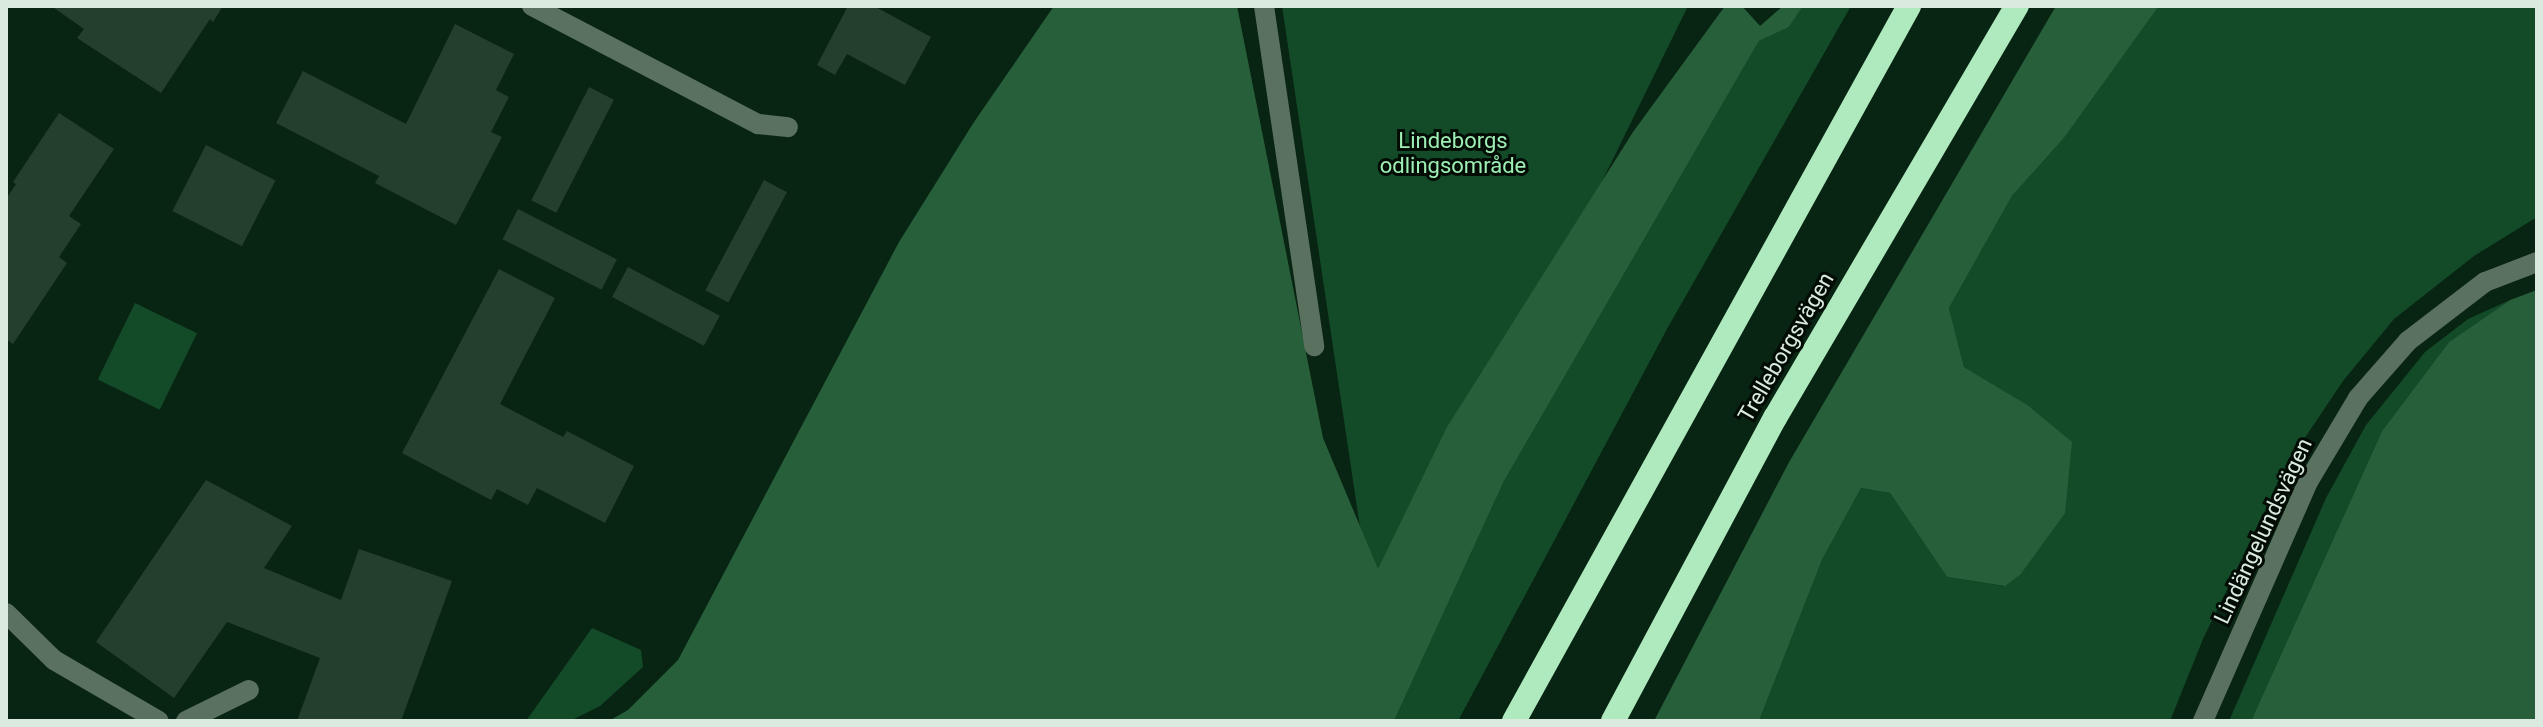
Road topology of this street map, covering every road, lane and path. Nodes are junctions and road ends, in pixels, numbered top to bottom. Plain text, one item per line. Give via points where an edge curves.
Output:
1 (532, 6) edge
2 (1264, 6) edge
3 (1909, 6) edge
4 (2017, 6) edge
5 (788, 127) dead end
6 (2537, 262) edge
7 (1314, 346) dead end
8 (6, 613) edge
9 (249, 690) dead end
10 (159, 721) edge
11 (186, 721) edge
12 (1514, 721) edge
13 (1613, 721) edge
14 (2203, 721) edge

1 - 5 street via 758,124
2 - 7 street
3 - 12 highway
4 - 13 highway, Trelleborgsvägen via 1775,418
6 - 14 street, Lindängelundsvägen via 2474,290 2408,341 2358,398 2308,482
8 - 10 street via 54,660
9 - 11 street

